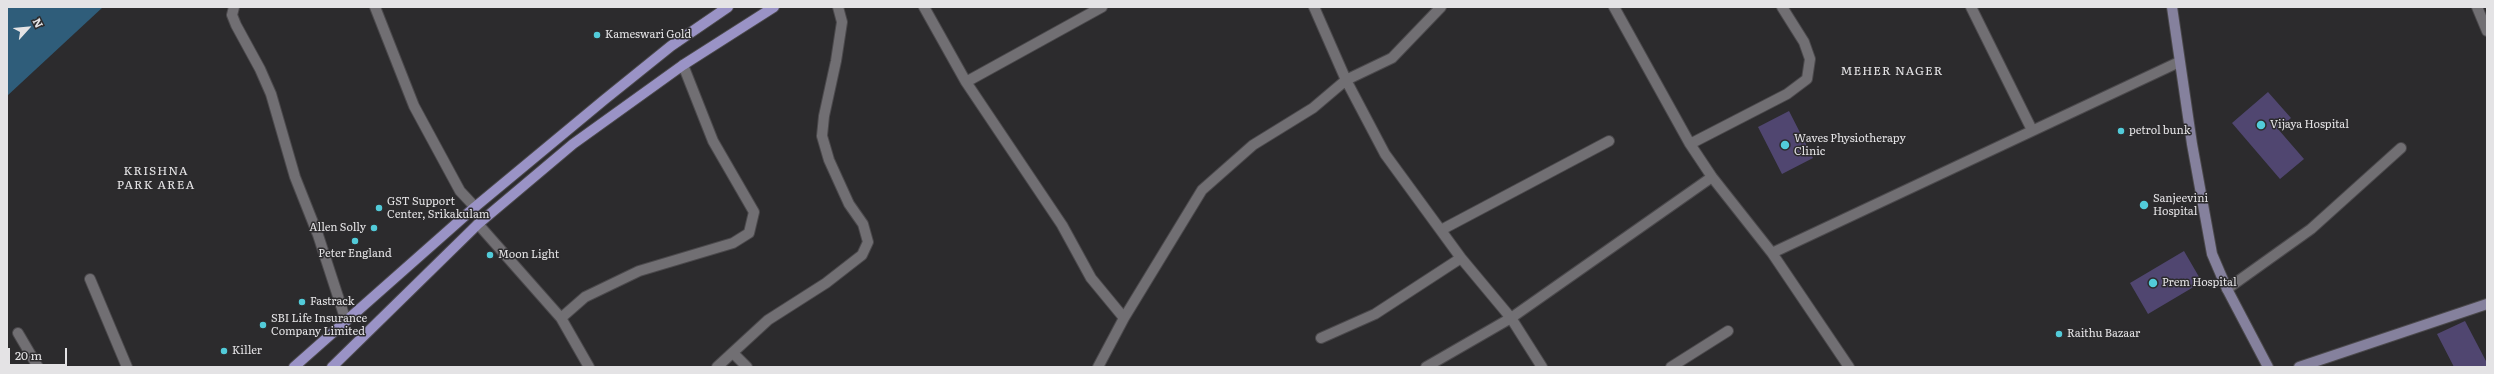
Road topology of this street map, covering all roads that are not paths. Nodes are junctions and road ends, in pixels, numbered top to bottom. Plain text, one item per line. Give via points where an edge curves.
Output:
1 (234, 7) edge
2 (375, 7) edge
3 (728, 7) edge
4 (774, 7) edge
5 (838, 7) edge
6 (924, 7) edge
7 (1102, 7) edge
8 (1314, 7) edge
9 (1440, 7) edge
10 (1614, 7) edge
11 (1782, 7) edge
12 (1971, 7) edge
13 (2172, 7) edge
14 (2477, 7) edge
15 (2487, 31) edge
16 (2179, 62) junction
17 (683, 65) junction
18 (1346, 80) junction
19 (966, 82) junction
20 (2032, 130) junction
21 (1608, 141) dead end
22 (1690, 144) junction
23 (2401, 148) dead end
24 (1712, 177) junction
25 (475, 208) junction
26 (478, 224) junction
27 (1441, 230) junction
28 (1772, 253) junction
29 (1461, 258) junction
30 (90, 279) dead end
31 (2227, 288) junction
32 (2487, 304) edge
33 (560, 318) junction
34 (1124, 318) junction
35 (1511, 318) junction
36 (346, 321) junction
37 (1728, 331) dead end
38 (18, 333) dead end
39 (1321, 338) dead end
40 (733, 353) junction
41 (38, 367) edge
42 (127, 367) edge
43 (294, 367) edge
44 (332, 367) edge
45 (589, 367) edge
46 (717, 367) edge
47 (747, 367) edge
48 (1098, 367) edge
49 (1426, 367) edge
50 (1542, 367) edge
51 (1671, 367) edge
52 (1849, 367) edge
53 (2268, 367) edge
54 (2299, 367) edge

1 - 36 street via 232,16 271,94 295,177 318,235
2 - 25 street via 414,106 460,191
3 - 25 main road via 671,46
4 - 17 main road
5 - 40 street via 842,22 822,136 829,160 849,204 863,224 868,242 862,255 826,283 768,320
6 - 19 street
7 - 19 street
8 - 18 street
9 - 18 street via 1392,58
10 - 22 street
11 - 22 street via 1804,42 1810,59 1807,79 1787,94
12 - 20 street
13 - 16 street
14 - 15 street
16 - 20 street
16 - 31 street via 2212,254
17 - 26 main road via 573,144
17 - 33 street via 713,141 754,212 749,233 733,243 639,271 585,297
18 - 27 street via 1385,154
18 - 34 street via 1313,108 1252,145 1202,190
19 - 34 street via 1062,225 1091,278
20 - 28 street
21 - 27 street
22 - 24 street
23 - 31 street via 2311,229
24 - 28 street
24 - 35 street
25 - 36 main road
26 - 33 street
26 - 44 main road
27 - 29 street
28 - 52 street
29 - 35 street
29 - 39 street via 1375,314
30 - 42 street
31 - 53 street
32 - 54 street
33 - 45 street
34 - 48 street
35 - 49 street
35 - 50 street
36 - 43 main road
37 - 51 street
38 - 41 street
40 - 46 street
40 - 47 street

